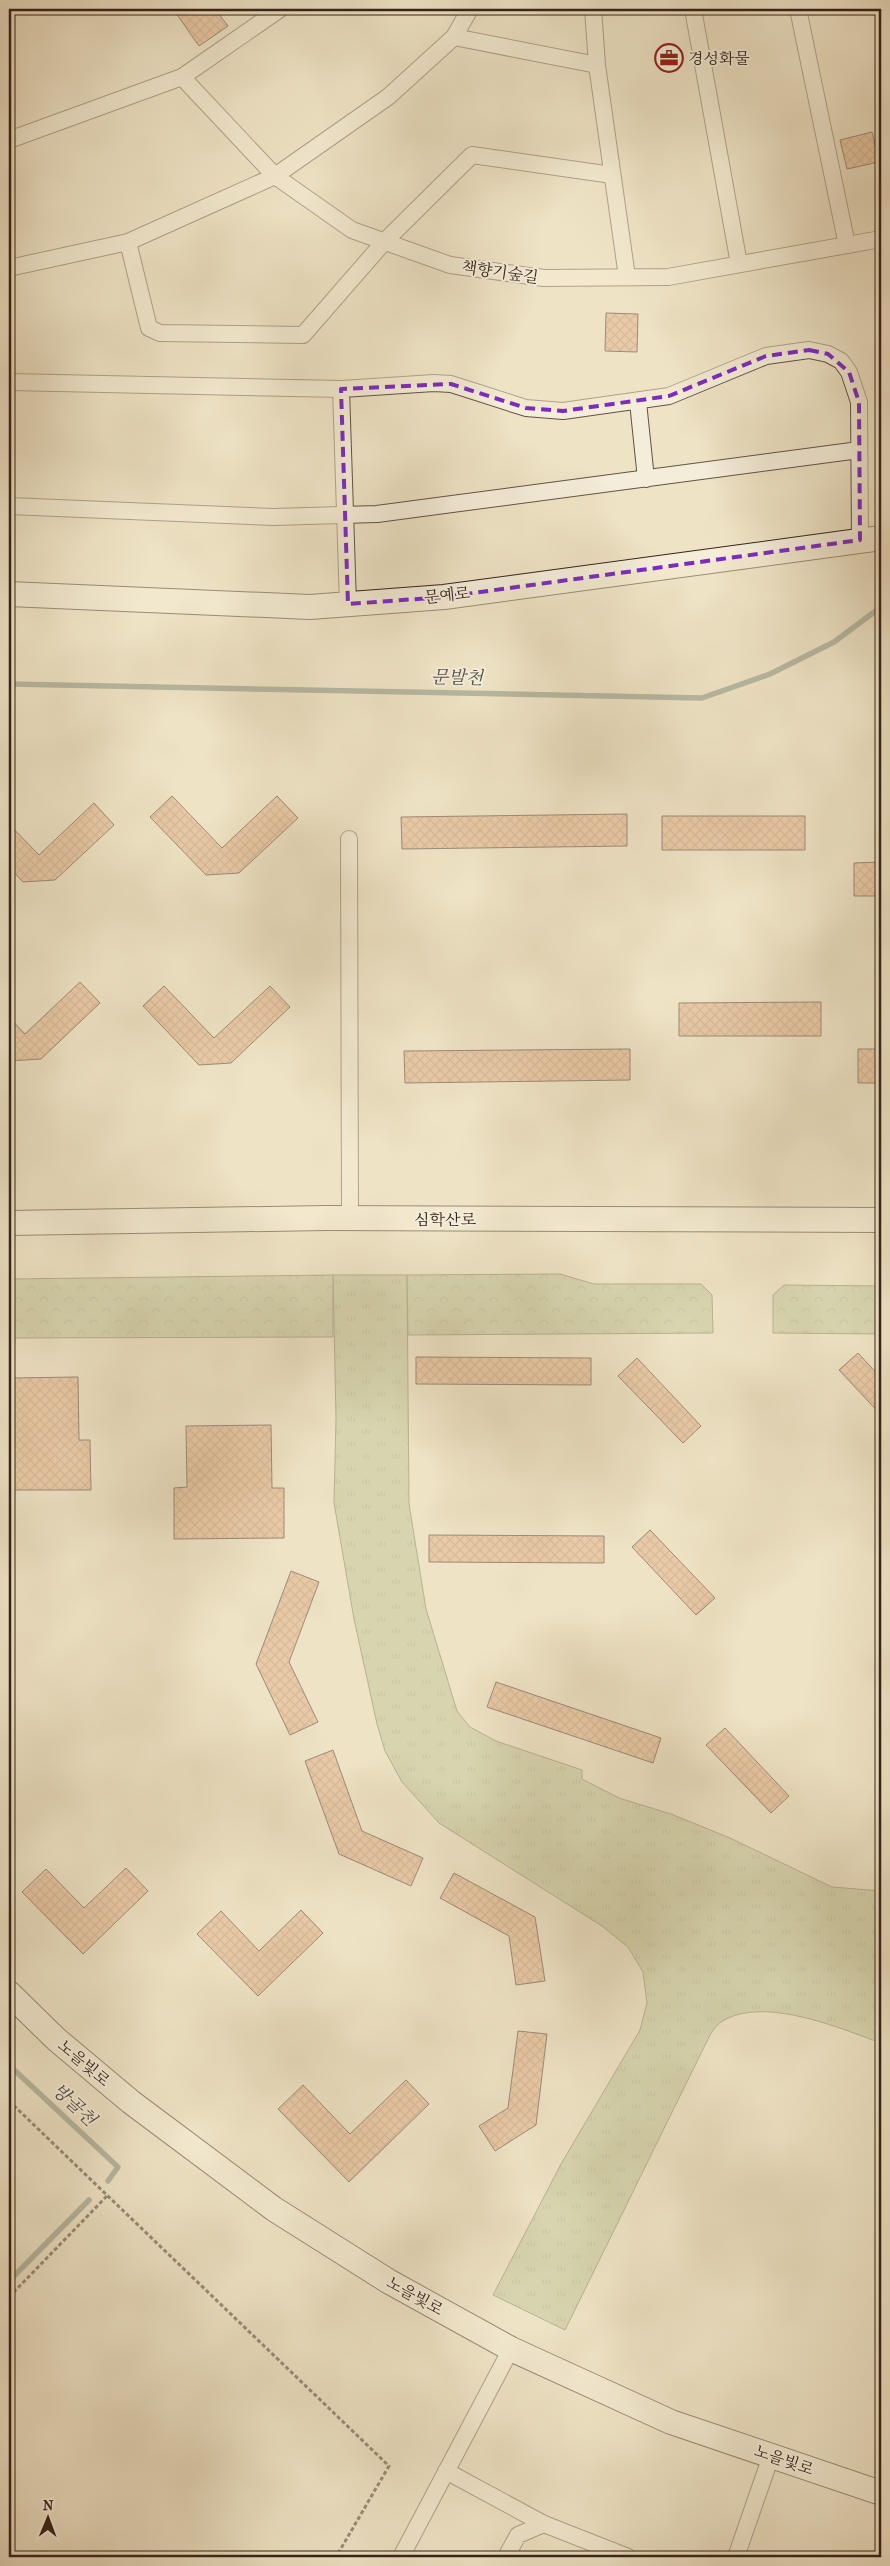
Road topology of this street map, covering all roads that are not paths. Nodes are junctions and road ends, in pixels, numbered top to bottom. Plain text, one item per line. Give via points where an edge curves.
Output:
1 (280, 9) edge
2 (470, 9) edge
3 (592, 9) edge
4 (693, 9) edge
5 (798, 9) edge
6 (454, 37) junction
7 (597, 65) junction
8 (182, 77) junction
9 (9, 140) edge
10 (612, 174) junction
11 (275, 176) junction
12 (881, 239) edge
13 (128, 242) junction
14 (384, 242) junction
15 (847, 245) junction
16 (739, 264) junction
17 (9, 268) edge
18 (627, 277) junction
19 (9, 382) edge
20 (341, 389) junction
21 (638, 402) junction
22 (859, 450) junction
23 (646, 478) junction
24 (9, 506) edge
25 (346, 515) junction
26 (871, 539) edge
27 (9, 594) edge
28 (348, 604) junction
29 (349, 839) dead end
30 (350, 1218) junction
31 (881, 1220) edge
32 (9, 1224) edge
33 (9, 1993) edge
34 (511, 2349) junction
35 (771, 2456) junction
36 (446, 2471) junction
37 (881, 2493) edge
38 (544, 2524) junction
39 (402, 2557) edge
40 (506, 2557) edge
41 (628, 2557) edge
42 (736, 2557) edge

1 - 8 street
2 - 6 street
3 - 7 street
4 - 16 street
5 - 15 street
6 - 7 street
6 - 11 street via 388,97
7 - 10 street
8 - 9 street
8 - 11 street, 책향기숲길
10 - 14 street via 472,155
10 - 18 street
11 - 13 street
11 - 14 street, 책향기숲길 via 352,230
12 - 15 street, 책향기숲길
13 - 14 street via 149,328 160,333 303,335
13 - 17 street
14 - 18 street, 책향기숲길 via 450,265 544,278
15 - 16 street, 책향기숲길
16 - 18 street, 책향기숲길 via 668,276
19 - 20 street
20 - 21 street via 452,384 544,411
20 - 25 street
21 - 22 street via 669,396 766,356 809,350 828,354 841,361 854,385 859,402
21 - 23 street
22 - 23 street
22 - 26 street
23 - 25 street via 425,509
24 - 25 street via 273,517
25 - 28 street
26 - 28 street, 문예로 via 444,597
27 - 28 street, 문예로 via 310,607
29 - 30 street
30 - 31 street, 심학산로
30 - 32 street, 심학산로
33 - 34 street, 노을빛로 via 56,2039 131,2102 274,2209 388,2281
34 - 35 street, 노을빛로 via 671,2422
34 - 36 street
35 - 37 street, 노을빛로
35 - 42 street
36 - 38 street
36 - 39 street
38 - 40 street via 518,2534
38 - 41 street

